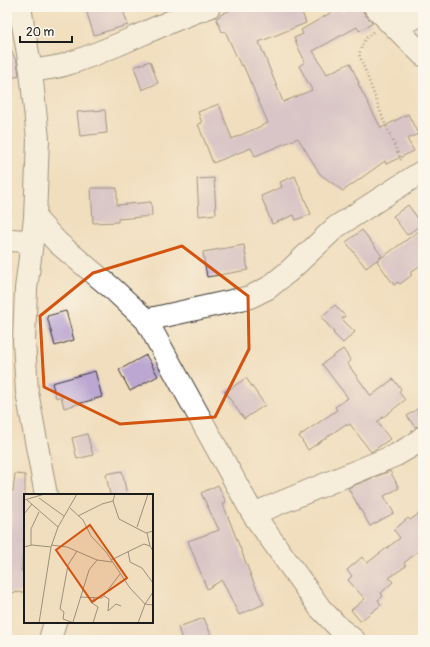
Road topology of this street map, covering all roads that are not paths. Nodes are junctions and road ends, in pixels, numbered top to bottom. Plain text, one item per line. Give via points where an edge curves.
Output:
1 (20, 7) edge
2 (209, 7) edge
3 (423, 13) edge
4 (381, 14) edge
5 (423, 55) edge
6 (31, 70) junction
7 (416, 175) edge
8 (35, 218) junction
9 (7, 240) edge
10 (31, 241) junction
11 (146, 320) junction
12 (423, 437) edge
13 (46, 494) edge
14 (253, 514) junction
15 (55, 623) edge
16 (50, 640) edge
17 (354, 640) edge

1 - 6 street
2 - 6 street via 101,53 63,65
3 - 4 street via 412,19
4 - 5 street
6 - 8 street via 38,139
7 - 11 street via 336,227 268,288 250,297
8 - 10 street
8 - 11 street via 58,243
9 - 10 street
10 - 13 street via 24,341 27,392
11 - 14 street
12 - 14 street via 396,455
14 - 17 street via 320,608
15 - 16 street

